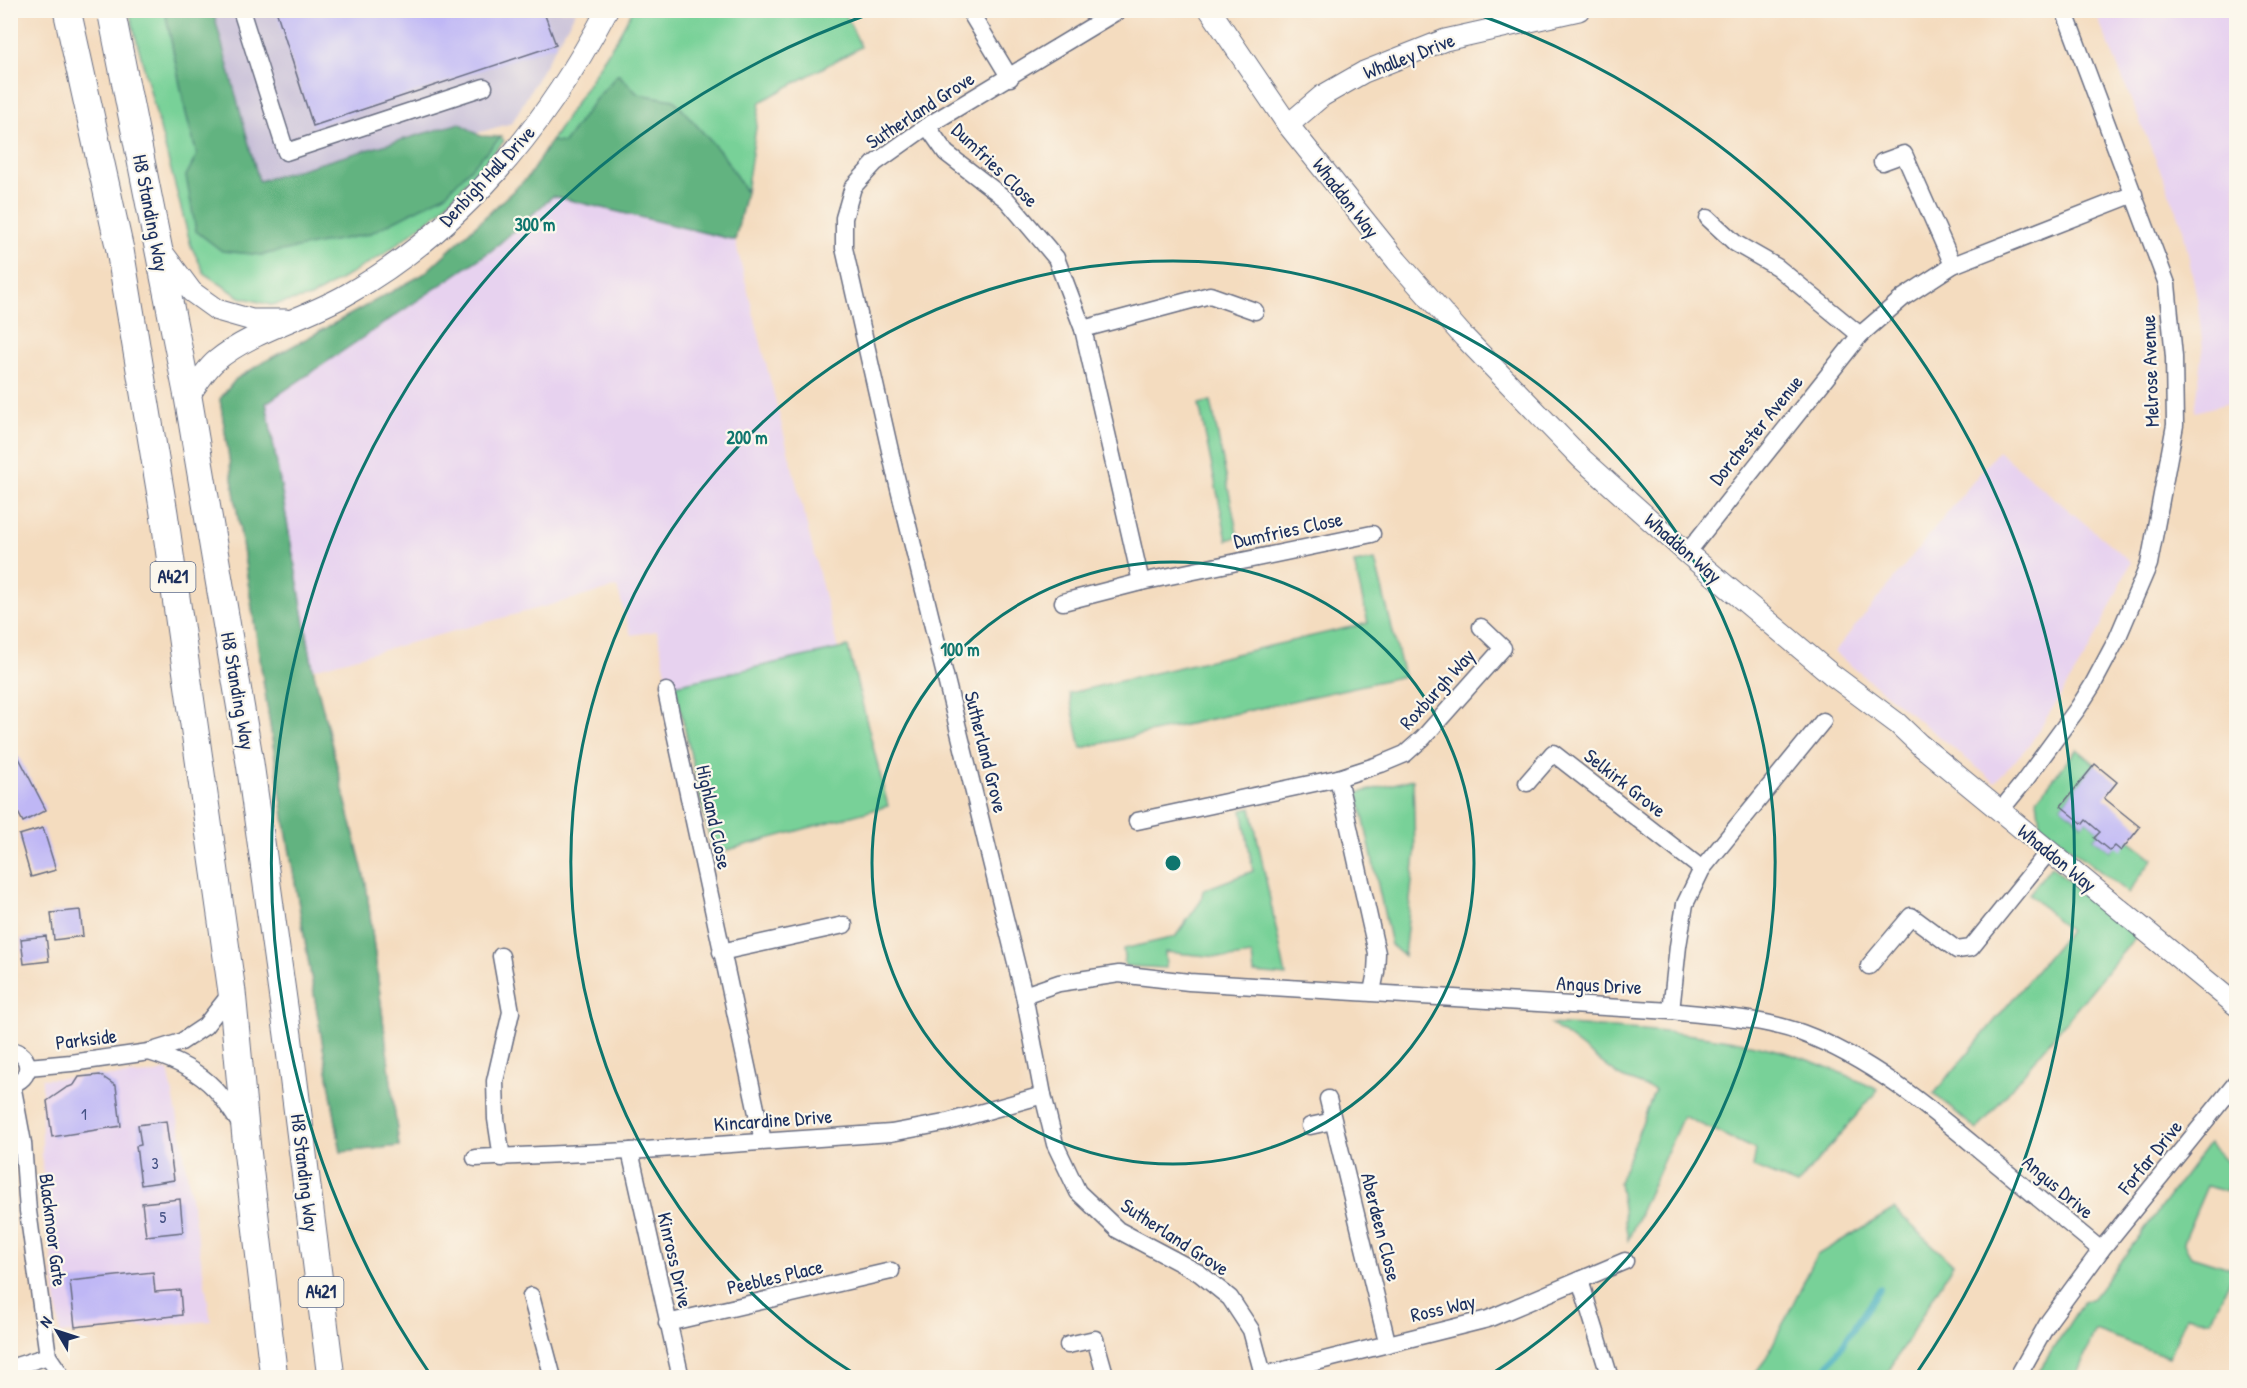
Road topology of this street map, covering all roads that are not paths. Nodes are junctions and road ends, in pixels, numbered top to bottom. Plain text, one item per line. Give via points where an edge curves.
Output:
1 (68, 10) edge
2 (111, 10) edge
3 (241, 10) edge
4 (597, 10) edge
5 (607, 10) edge
6 (969, 10) edge
7 (1119, 10) edge
8 (1210, 10) edge
9 (1579, 10) edge
10 (2064, 10) edge
11 (1500, 18) edge
12 (592, 39) junction
13 (1010, 78) junction
14 (484, 87) dead end
15 (1288, 125) junction
16 (927, 126) junction
17 (1882, 162) dead end
18 (2134, 194) junction
19 (1708, 218) dead end
20 (157, 244) junction
21 (1953, 265) junction
22 (1255, 311) dead end
23 (296, 320) junction
24 (1083, 328) junction
25 (1860, 335) junction
26 (188, 397) junction
27 (1372, 534) dead end
28 (1687, 553) junction
29 (1141, 582) junction
30 (1063, 602) dead end
31 (1481, 627) dead end
32 (666, 691) dead end
33 (1823, 721) dead end
34 (1338, 778) junction
35 (1527, 783) dead end
36 (2000, 811) junction
37 (1137, 821) dead end
38 (2049, 851) junction
39 (1702, 869) junction
40 (844, 925) dead end
41 (721, 952) junction
42 (501, 956) dead end
43 (1869, 966) dead end
44 (232, 992) junction
45 (1372, 992) junction
46 (1024, 995) junction
47 (2236, 1005) edge
48 (1671, 1011) junction
49 (10, 1050) edge
50 (149, 1052) junction
51 (28, 1067) junction
52 (2236, 1083) edge
53 (11, 1084) edge
54 (1043, 1095) junction
55 (1328, 1099) dead end
56 (1333, 1120) junction
57 (1310, 1126) dead end
58 (246, 1141) junction
59 (763, 1141) junction
60 (630, 1151) junction
61 (475, 1158) dead end
62 (502, 1158) junction
63 (2101, 1250) junction
64 (1625, 1261) dead end
65 (891, 1271) dead end
66 (1580, 1280) junction
67 (531, 1296) dead end
68 (668, 1323) junction
69 (1388, 1342) junction
70 (1068, 1345) dead end
71 (48, 1356) junction
72 (10, 1368) edge
73 (1264, 1376) edge
74 (63, 1377) edge
75 (274, 1377) edge
76 (331, 1377) edge
77 (553, 1377) edge
78 (681, 1377) edge
79 (1106, 1377) edge
80 (1610, 1377) edge
81 (2017, 1377) edge

1 - 44 highway, H8 Standing Way / A421 via 130,308 164,513
2 - 20 highway, H8 Standing Way / A421
3 - 14 street via 286,152
4 - 12 street
5 - 12 street, Denbigh Hall Drive
6 - 13 street
7 - 13 street, Sutherland Grove
8 - 15 street, Whaddon Way
9 - 11 street, Whalley Drive
10 - 18 street, Melrose Avenue
11 - 15 street, Whalley Drive via 1364,72 1322,96
12 - 23 street, Denbigh Hall Drive via 550,106 510,158 458,213 404,258 345,296
13 - 16 street, Sutherland Grove
15 - 28 street, Whaddon Way via 1396,261 1464,337 1582,459
16 - 24 street, Dumfries Close via 946,153 1007,200 1056,258
16 - 46 street, Sutherland Grove via 875,163 853,187 844,218 844,248 896,477
17 - 21 street via 1904,154
18 - 21 street, Dorchester Avenue
18 - 36 street, Melrose Avenue via 2167,284 2174,357 2175,425 2149,564 2092,686
19 - 25 street via 1735,243 1777,267
20 - 23 street, Denbigh Hall Drive via 192,292 218,310 252,320
20 - 26 highway, H8 Standing Way / A421
21 - 25 street, Dorchester Avenue via 1904,297
22 - 24 street via 1210,295
23 - 26 street, Denbigh Hall Drive via 241,345 215,362
24 - 29 street, Dumfries Close
25 - 28 street, Dorchester Avenue
26 - 76 highway, H8 Standing Way / A421 via 250,763
27 - 29 street, Dumfries Close
28 - 36 street, Whaddon Way
29 - 30 street, Dumfries Close
31 - 34 street, Roxburgh Way via 1503,648 1423,738 1405,754
32 - 41 street, Highland Close
33 - 39 street
34 - 37 street, Roxburgh Way
34 - 45 street via 1377,953
35 - 39 street, Selkirk Grove via 1554,753
36 - 38 street, Whaddon Way
38 - 43 street via 1971,948 1957,950 1911,916
38 - 47 street, Whaddon Way
39 - 48 street via 1685,904
40 - 41 street
41 - 59 street, Highland Close
42 - 62 street via 511,1012 495,1081 495,1119
44 - 50 street, Parkside via 205,1026 181,1042
44 - 58 highway, H8 Standing Way / A421
45 - 46 street, Angus Drive via 1189,982 1119,974 1059,983
45 - 48 street, Angus Drive
46 - 54 street, Sutherland Grove
48 - 63 street, Angus Drive via 1745,1020 1802,1033 1864,1063 1930,1108
49 - 51 street via 24,1056
50 - 51 street, Parkside
50 - 58 street, Parkside via 168,1058 215,1090
51 - 53 street via 25,1076
52 - 63 street, Forfar Drive
53 - 71 street, Blackmoor Gate via 23,1143
54 - 59 street, Kincardine Drive via 944,1123 891,1133
54 - 73 street, Sutherland Grove via 1055,1144 1078,1192 1118,1230 1199,1273 1230,1298 1251,1330
55 - 56 street, Aberdeen Close
56 - 57 street
56 - 69 street, Aberdeen Close
58 - 75 highway, H8 Standing Way / A421
59 - 60 street, Kincardine Drive
60 - 62 street, Kincardine Drive
60 - 68 street, Kinross Drive
61 - 62 street, Kincardine Drive
63 - 81 street, Forfar Drive via 2049,1321
64 - 66 street, Ross Way
65 - 68 street, Peebles Place
66 - 69 street, Ross Way via 1488,1319
66 - 80 street
67 - 77 street
68 - 78 street, Kinross Drive
69 - 73 street, Ross Way
70 - 79 street via 1095,1339
71 - 72 street
71 - 74 street, Blackmoor Gate

